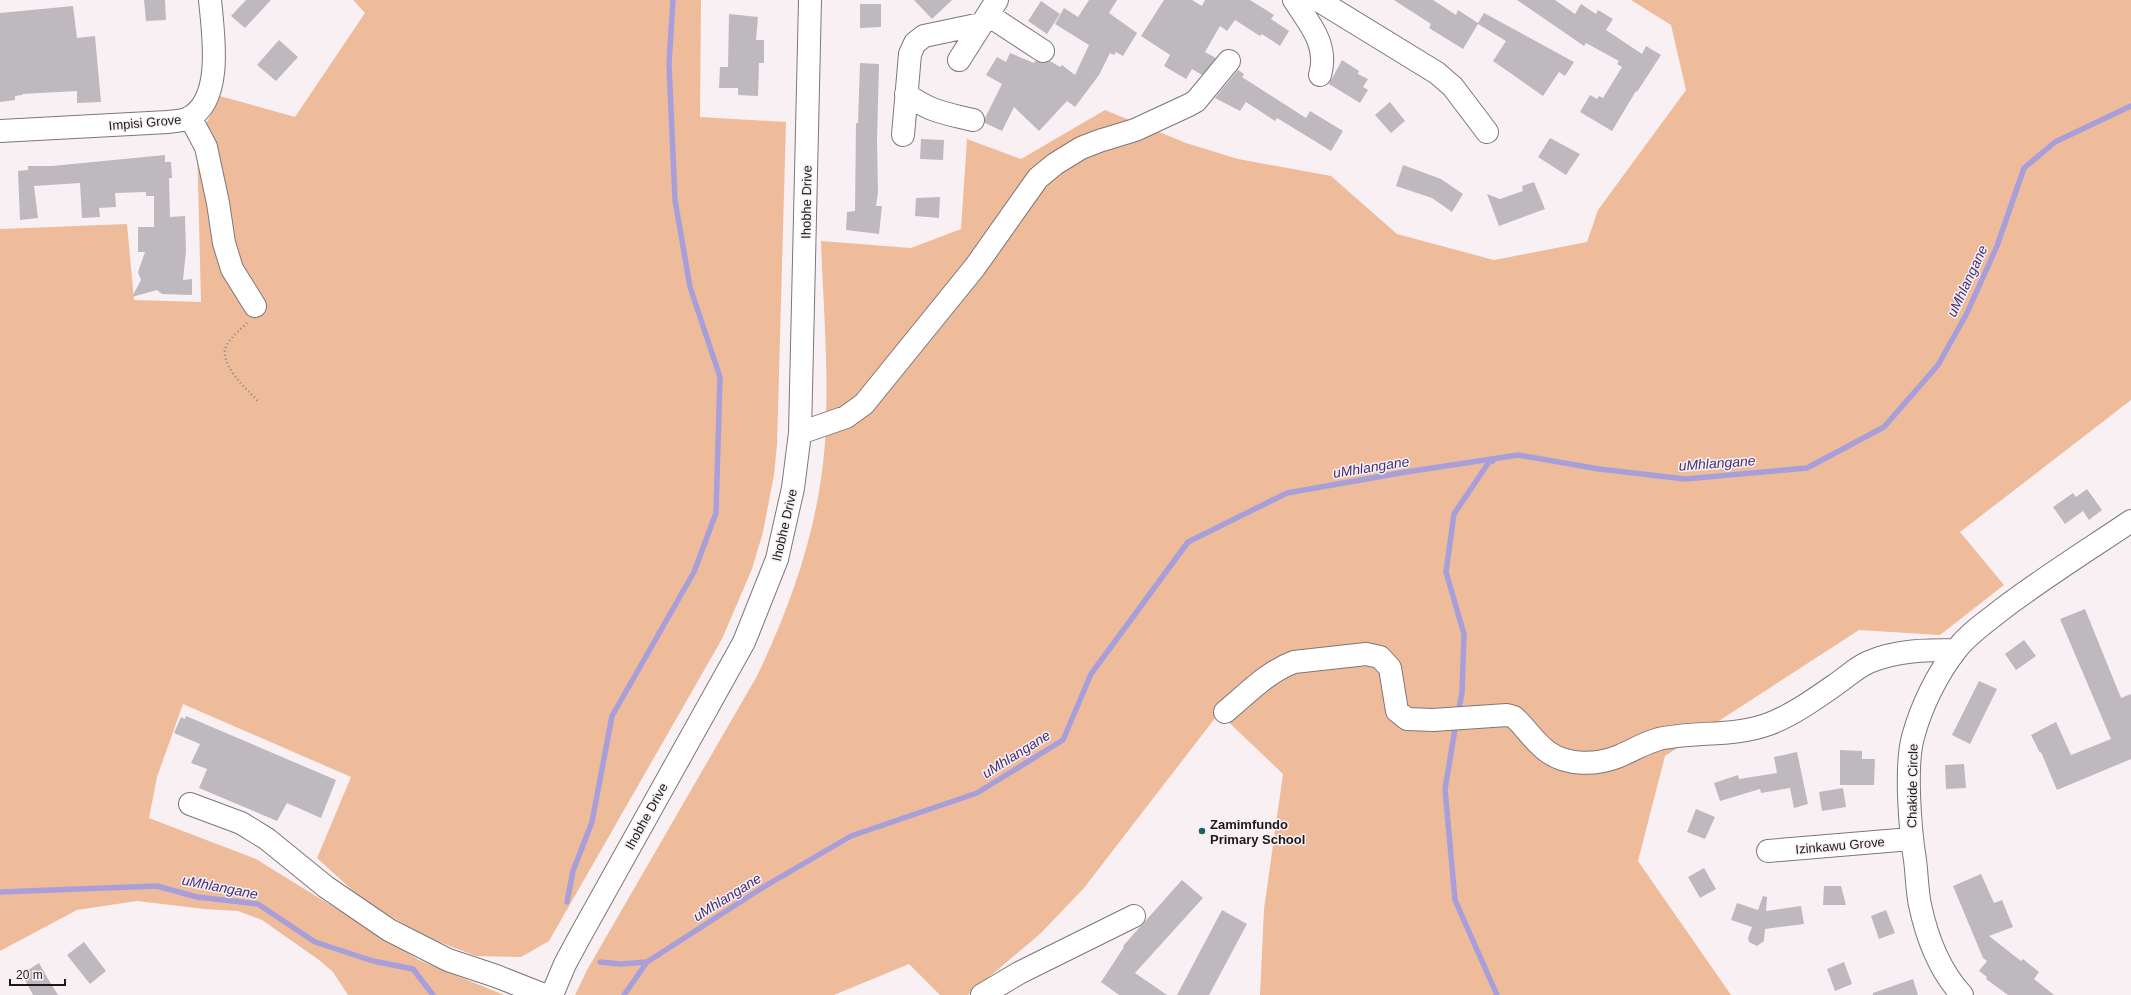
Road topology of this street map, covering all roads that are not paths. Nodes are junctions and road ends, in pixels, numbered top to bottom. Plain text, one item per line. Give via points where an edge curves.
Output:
1 (210, 0) edge
2 (810, 0) edge
3 (1294, 0) edge
4 (1318, 0) edge
5 (989, 13) edge
6 (1043, 51) dead end
7 (959, 60) dead end
8 (1228, 61) dead end
9 (1320, 75) dead end
10 (906, 94) junction
11 (190, 117) junction
12 (973, 120) dead end
13 (0, 131) edge
14 (1487, 132) dead end
15 (903, 135) dead end
16 (254, 306) road end
17 (800, 433) junction
18 (2131, 521) edge
19 (1956, 650) junction
20 (1225, 712) dead end
21 (190, 804) dead end
22 (1911, 839) junction
23 (1768, 851) dead end
24 (1134, 916) dead end
25 (544, 995) edge
26 (552, 995) edge
27 (982, 995) edge
28 (1962, 995) edge

1 - 11 street, Impisi Grove via 212,80 204,104
2 - 17 street, Ihobhe Drive
3 - 9 street via 1320,42 1323,59
4 - 14 street via 1437,73 1453,87
5 - 6 street
5 - 7 street
5 - 10 street via 914,43 910,54
8 - 17 street via 1196,101 1135,130 1081,148 1046,170 1026,193 975,267 864,404 846,417
10 - 12 street via 924,107
10 - 15 street
11 - 13 street, Impisi Grove via 182,121
11 - 16 street via 206,147 224,243 232,270
17 - 26 street, Ihobhe Drive via 793,488 776,559 744,642 579,938
18 - 19 street, Chakide Circle via 2018,597 1972,632
19 - 20 street via 1913,651 1868,662 1816,698 1758,728 1661,739 1596,764 1571,762 1548,752 1514,717 1508,715 1433,720 1407,719 1400,715 1396,706 1390,668 1386,662 1373,654 1294,662 1283,666 1262,680
19 - 22 street, Chakide Circle via 1932,690 1912,737
21 - 25 street via 241,823 268,839 326,888 388,930 448,960
22 - 23 street, Izinkawu Grove
22 - 28 street, Chakide Circle via 1920,905 1930,940 1943,970
24 - 27 street via 1019,973

